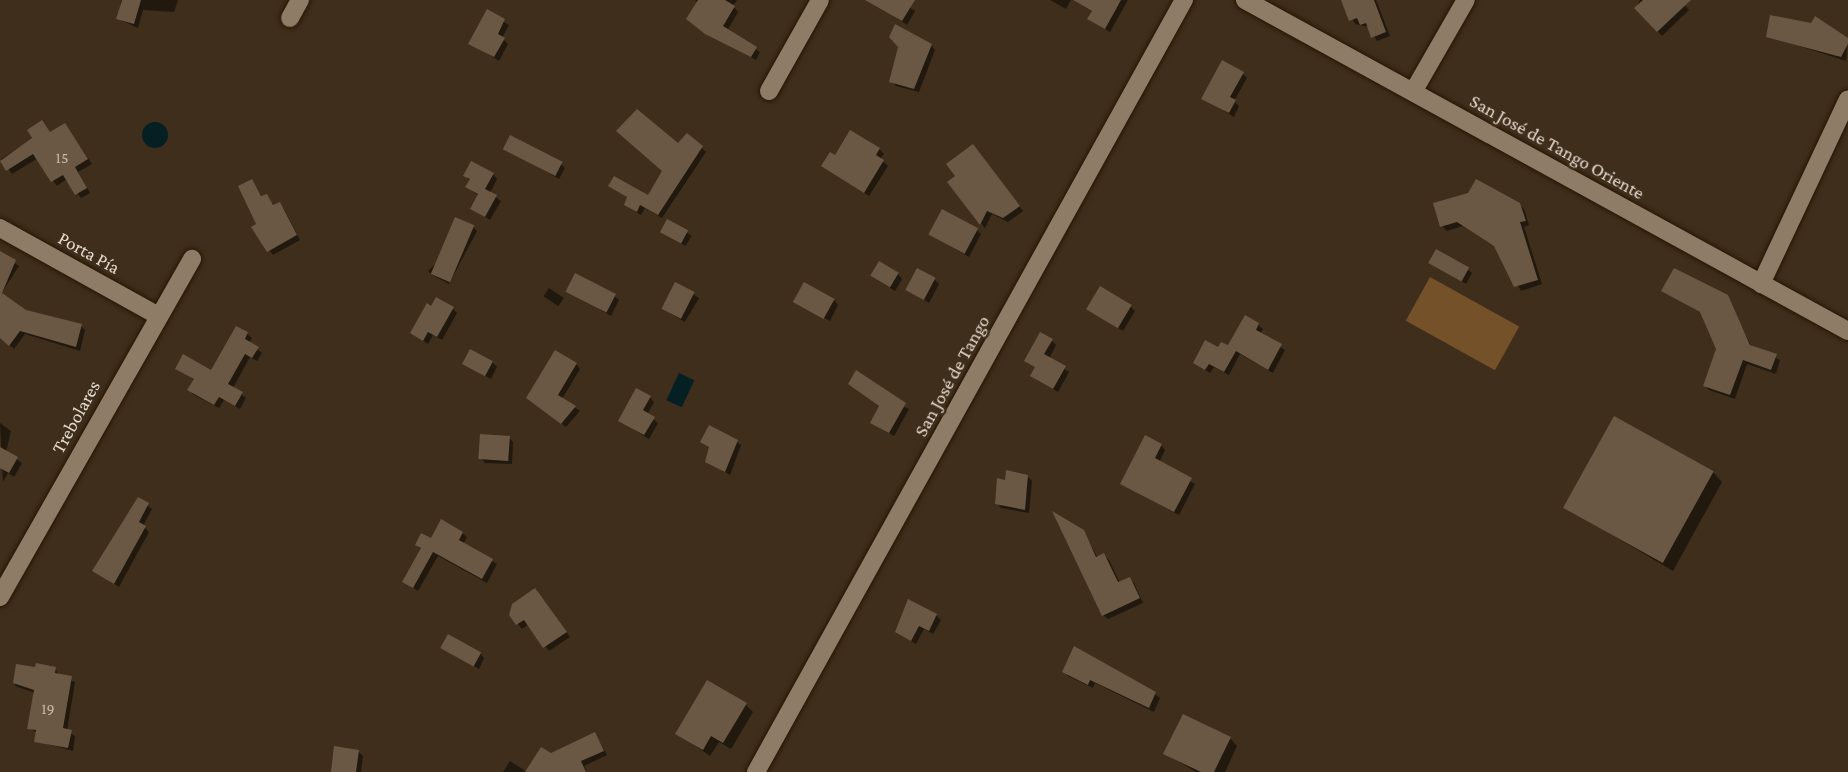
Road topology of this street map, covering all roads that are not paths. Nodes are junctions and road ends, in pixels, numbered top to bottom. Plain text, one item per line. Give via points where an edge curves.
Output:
1 (300, 0) edge
2 (820, 0) edge
3 (1184, 0) edge
4 (1245, 0) edge
5 (1466, 0) edge
6 (290, 18) dead end
7 (769, 91) dead end
8 (1413, 92) junction
9 (1848, 99) edge
10 (0, 228) edge
11 (192, 259) dead end
12 (1761, 284) junction
13 (157, 316) junction
14 (1848, 331) edge
15 (0, 597) edge
16 (756, 772) edge

1 - 6 street
2 - 7 street
3 - 16 street, San José de Tango
4 - 8 street, San José de Tango Oriente
5 - 8 street
8 - 12 street, San José de Tango Oriente
9 - 12 street
10 - 13 street, Porta Pía
11 - 13 street, Trebolares
12 - 14 street, San José de Tango Oriente
13 - 15 street, Trebolares

